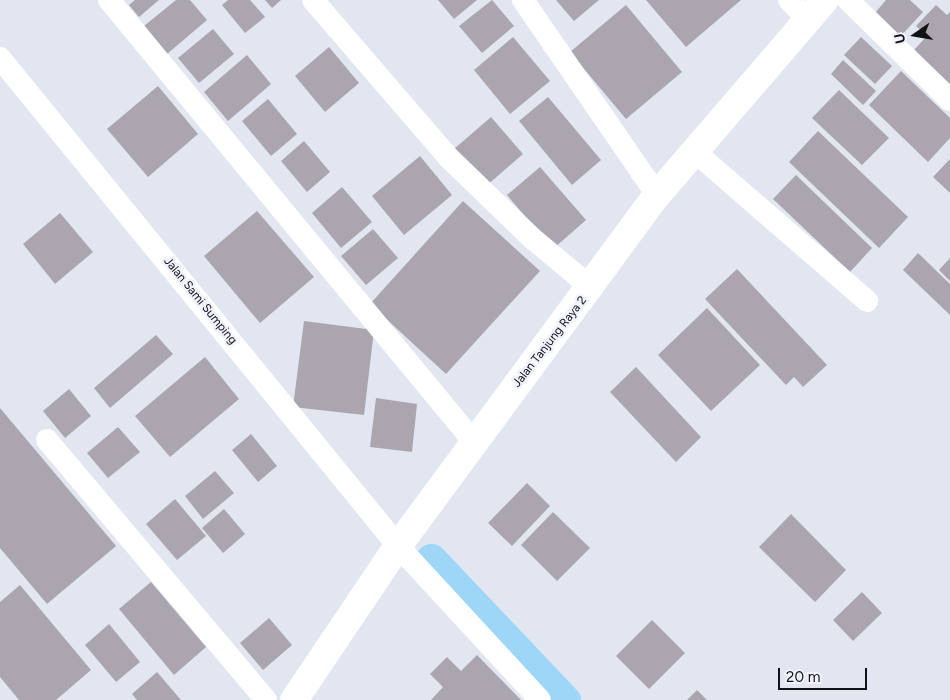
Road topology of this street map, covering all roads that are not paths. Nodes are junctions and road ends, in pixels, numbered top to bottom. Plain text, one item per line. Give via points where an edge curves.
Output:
1 (109, 0) edge
2 (313, 0) edge
3 (523, 0) edge
4 (789, 0) edge
5 (848, 0) edge
6 (817, 10) edge
7 (0, 58) edge
8 (950, 100) edge
9 (694, 151) junction
10 (657, 195) junction
11 (592, 288) junction
12 (867, 301) dead end
13 (46, 440) dead end
14 (473, 441) junction
15 (398, 546) junction
16 (266, 700) edge
17 (294, 700) edge
18 (540, 700) edge

1 - 14 street
2 - 11 street via 448,156 533,239
3 - 10 street
4 - 6 street
5 - 8 street
6 - 9 street, Jalan Tanjung Raya 2
7 - 15 street, Jalan Sami Sumping
9 - 10 street, Jalan Tanjung Raya 2
9 - 12 street
10 - 11 street, Jalan Tanjung Raya 2
11 - 14 street, Jalan Tanjung Raya 2
13 - 16 street
14 - 15 street, Jalan Tanjung Raya 2
15 - 17 street, Jalan Tanjung Raya 2
15 - 18 street, Jalan Sami Sumping

